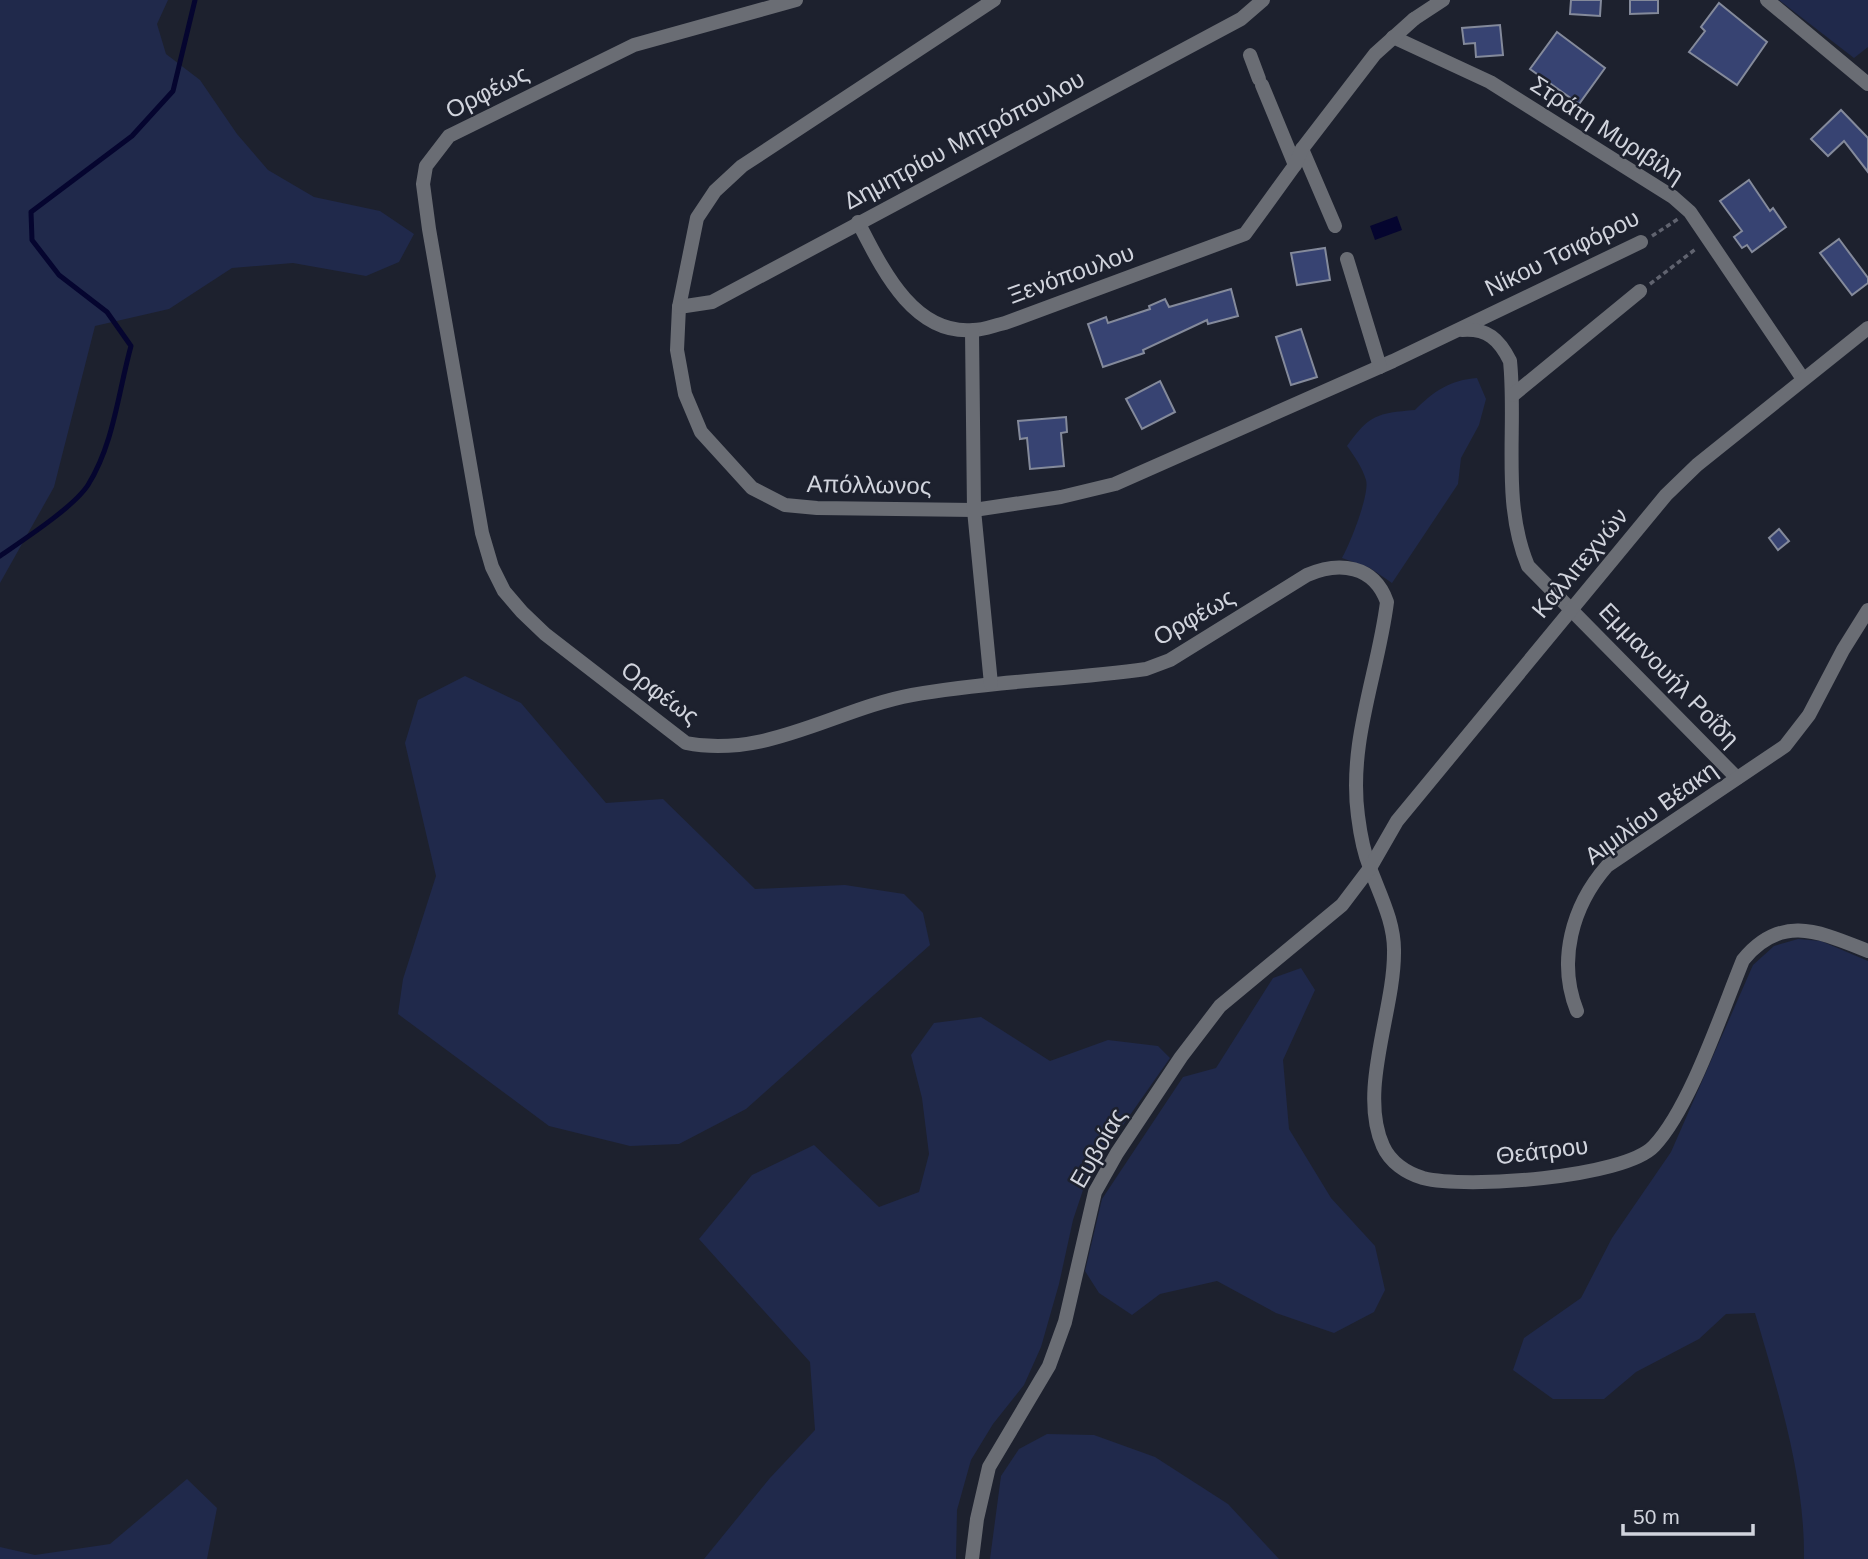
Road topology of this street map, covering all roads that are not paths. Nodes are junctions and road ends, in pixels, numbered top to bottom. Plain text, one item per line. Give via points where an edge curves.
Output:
1 (796, 0) edge
2 (994, 0) edge
3 (1264, 0) edge
4 (1443, 0) edge
5 (1767, 0) edge
6 (1393, 37) junction
7 (1250, 55) dead end
8 (1868, 84) edge
9 (1303, 149) junction
10 (1295, 165) junction
11 (858, 222) junction
12 (1335, 226) dead end
13 (1641, 242) road end
14 (1347, 259) dead end
15 (1640, 291) road end
16 (679, 307) junction
17 (1868, 328) edge
18 (972, 331) junction
19 (1452, 331) junction
20 (1380, 367) junction
21 (1803, 379) junction
22 (1513, 395) junction
23 (974, 510) junction
24 (1573, 608) junction
25 (1868, 610) edge
26 (991, 684) junction
27 (1737, 778) junction
28 (1370, 868) junction
29 (1868, 951) edge
30 (1577, 1011) dead end
31 (972, 1559) edge

1 - 26 street, Ορφέως via 635,45 605,58 449,136 426,166 423,184 429,229 482,533 504,591 522,612 686,743 708,748 767,741 885,701
2 - 16 street, Απόλλωνος via 742,166 715,191 697,218
3 - 11 street, Δημητρίου Μητρόπουλου via 1237,21
4 - 6 street, Ξενόπουλου
5 - 8 street
6 - 9 street, Ξενόπουλου
6 - 21 street, Στράτη Μυριβίλη via 1490,82 1673,197 1690,212
7 - 10 street
9 - 10 street, Ξενόπουλου
9 - 12 street
10 - 18 street, Ξενόπουλου via 1245,234 1005,323
11 - 16 street, Δημητρίου Μητρόπουλου via 712,302
11 - 18 street, Ξενόπουλου via 894,288 919,312 941,325
13 - 19 street, Νίκου Τσιφόρου
14 - 20 street
15 - 22 street
16 - 23 street, Απόλλωνος via 677,350 685,394 701,432 752,488 785,505
17 - 21 street, Καλλιτεχνών
18 - 23 street
19 - 20 street, Απόλλωνος
19 - 22 street, Εμμανουήλ Ροΐδη via 1487,332 1502,345 1510,361
20 - 23 street, Απόλλωνος via 1115,484
21 - 24 street, Καλλιτεχνών via 1666,495
22 - 24 street, Εμμανουήλ Ροΐδη via 1514,513 1520,546 1528,566
23 - 26 street
24 - 27 street, Εμμανουήλ Ροΐδη
24 - 28 street, Καλλιτεχνών via 1397,821
25 - 27 street, Αιμιλίου Βέακη via 1809,715 1785,746
26 - 28 street, Ορφέως via 1146,670 1326,566 1342,565 1366,575 1382,586 1387,602 1356,762 1358,816
27 - 30 street, Αιμιλίου Βέακη via 1607,866 1590,886 1576,916 1567,961 1568,989
28 - 29 street, Θεάτρου via 1395,941 1374,1102 1376,1125 1383,1147 1399,1168 1431,1179 1555,1178 1629,1160 1652,1148 1680,1107 1743,960 1755,945 1773,933 1797,930 1824,933
28 - 31 street, Ευβοίας via 1334,913 1220,1006 1117,1153 1095,1192 1065,1322 1049,1366 989,1466

